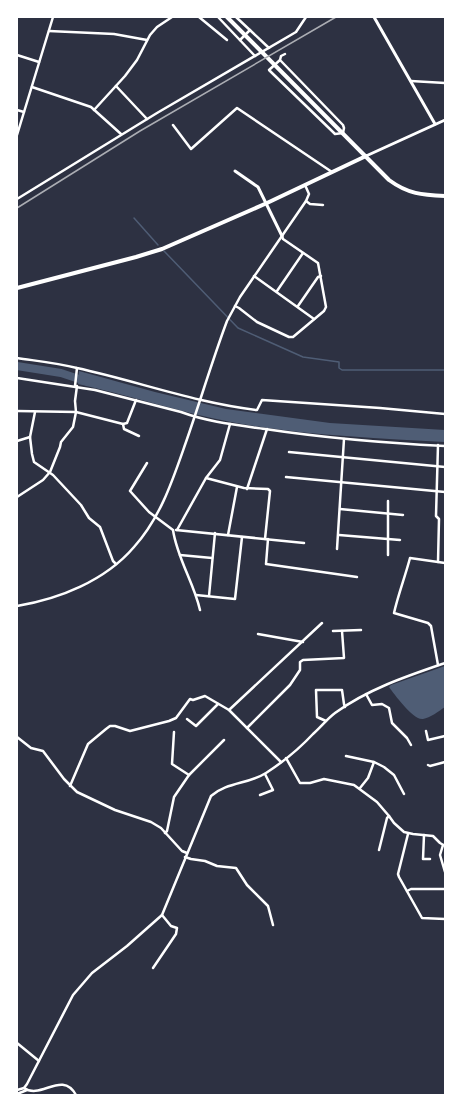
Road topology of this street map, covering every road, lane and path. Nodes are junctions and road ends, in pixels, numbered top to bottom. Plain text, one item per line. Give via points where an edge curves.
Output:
1 (53, 17) edge
2 (172, 17) edge
3 (199, 17) edge
4 (218, 17) edge
5 (227, 17) edge
6 (236, 17) edge
7 (306, 17) edge
8 (374, 17) edge
9 (250, 30) junction
10 (49, 31) junction
11 (148, 40) junction
12 (227, 40) dead end
13 (240, 40) junction
14 (269, 48) junction
15 (285, 54) dead end
16 (17, 55) edge
17 (256, 56) junction
18 (280, 60) junction
19 (39, 62) junction
20 (411, 81) junction
21 (445, 83) edge
22 (116, 86) junction
23 (32, 87) junction
24 (17, 110) edge
25 (94, 110) junction
26 (24, 112) junction
27 (147, 119) junction
28 (445, 120) edge
29 (435, 124) junction
30 (173, 125) dead end
31 (343, 133) junction
32 (17, 135) edge
33 (121, 135) junction
34 (366, 156) junction
35 (235, 171) dead end
36 (333, 172) junction
37 (305, 185) junction
38 (445, 196) edge
39 (17, 199) edge
40 (306, 201) junction
41 (267, 203) junction
42 (323, 204) dead end
43 (282, 236) junction
44 (303, 252) junction
45 (254, 276) junction
46 (321, 276) junction
47 (17, 288) edge
48 (276, 292) junction
49 (235, 306) junction
50 (298, 306) junction
51 (314, 319) junction
52 (17, 358) edge
53 (77, 368) junction
54 (17, 378) edge
55 (76, 385) junction
56 (136, 400) junction
57 (200, 400) junction
58 (17, 411) edge
59 (35, 412) junction
60 (76, 412) junction
61 (445, 414) edge
62 (194, 416) junction
63 (123, 424) junction
64 (230, 424) junction
65 (267, 429) junction
66 (30, 436) junction
67 (139, 436) dead end
68 (344, 439) junction
69 (17, 441) edge
70 (438, 445) junction
71 (445, 446) edge
72 (289, 452) dead end
73 (343, 457) junction
74 (147, 463) dead end
75 (438, 466) junction
76 (445, 467) edge
77 (50, 472) junction
78 (286, 477) dead end
79 (206, 478) junction
80 (342, 482) junction
81 (237, 487) junction
82 (247, 489) junction
83 (437, 491) junction
84 (445, 492) edge
85 (17, 497) edge
86 (388, 501) dead end
87 (340, 509) junction
88 (388, 514) junction
89 (403, 515) dead end
90 (155, 518) junction
91 (175, 530) junction
92 (215, 533) junction
93 (228, 535) junction
94 (338, 535) junction
95 (242, 537) junction
96 (267, 539) junction
97 (388, 540) junction
98 (400, 540) dead end
99 (304, 543) dead end
100 (337, 549) dead end
101 (180, 555) junction
102 (388, 555) dead end
103 (212, 558) junction
104 (438, 562) junction
105 (445, 563) edge
106 (116, 564) junction
107 (357, 577) dead end
108 (196, 595) junction
109 (208, 596) junction
110 (17, 606) edge
111 (200, 610) dead end
112 (322, 623) dead end
113 (361, 630) dead end
114 (333, 631) dead end
115 (342, 631) junction
116 (258, 634) dead end
117 (302, 642) junction
118 (445, 663) edge
119 (438, 665) junction
120 (366, 694) junction
121 (218, 704) junction
122 (345, 707) junction
123 (229, 710) junction
124 (187, 719) dead end
125 (326, 721) junction
126 (247, 728) junction
127 (426, 731) dead end
128 (174, 732) dead end
129 (445, 736) edge
130 (17, 737) edge
131 (224, 740) dead end
132 (411, 745) dead end
133 (346, 756) dead end
134 (286, 758) junction
135 (281, 762) junction
136 (374, 762) junction
137 (445, 762) edge
138 (428, 765) dead end
139 (265, 774) junction
140 (189, 775) junction
141 (70, 786) junction
142 (360, 788) junction
143 (404, 794) dead end
144 (260, 795) dead end
145 (389, 816) junction
146 (165, 833) junction
147 (408, 834) junction
148 (424, 835) junction
149 (444, 846) edge
150 (379, 850) dead end
151 (187, 853) junction
152 (185, 858) junction
153 (430, 859) dead end
154 (445, 872) edge
155 (445, 889) edge
156 (407, 891) junction
157 (162, 915) junction
158 (445, 918) edge
159 (273, 925) dead end
160 (153, 968) dead end
161 (17, 1043) edge
162 (39, 1061) junction
163 (25, 1089) junction
164 (17, 1090) edge
165 (17, 1094) edge
166 (76, 1095) edge

1 - 10 street
2 - 11 street via 157,27
3 - 12 street
4 - 13 street
5 - 31 main road
6 - 9 street
7 - 14 street via 296,32
8 - 20 street
9 - 13 street
9 - 14 street
10 - 11 street via 114,34
10 - 19 street
11 - 22 street via 137,60
13 - 17 street
14 - 17 street
15 - 18 street
16 - 19 street
17 - 27 street
18 - 31 street via 343,125
18 - 31 street via 269,70 335,134
19 - 23 street
20 - 21 street
20 - 29 street
22 - 25 street
22 - 27 street
23 - 25 street
23 - 26 street
24 - 26 street
25 - 33 street
26 - 32 street
27 - 33 street
28 - 29 street
29 - 34 street
30 - 36 street via 191,149 237,108
31 - 34 main road
33 - 39 street
34 - 36 main road
34 - 38 main road via 398,186 423,195
35 - 41 street via 258,186
36 - 37 main road
37 - 40 street via 309,194
37 - 41 main road
40 - 42 street via 310,204
40 - 43 street
41 - 43 street
41 - 47 main road via 162,249
43 - 44 street
43 - 45 street
44 - 46 street via 318,263
44 - 48 street
45 - 48 street
45 - 49 street
46 - 50 street
46 - 51 street via 326,307
48 - 50 street
49 - 51 street via 257,322 289,337 293,337
49 - 57 street via 227,321
50 - 51 street
52 - 53 street
53 - 55 street
53 - 57 street
54 - 55 street
55 - 56 street
55 - 60 street
56 - 62 street
56 - 63 street via 127,423
57 - 61 street via 258,410 262,400
57 - 62 street
58 - 59 street
59 - 60 street
59 - 66 street
60 - 63 street
60 - 77 street via 73,427 61,442
62 - 64 street
62 - 90 street via 173,479
63 - 67 street via 124,429
64 - 65 street
64 - 79 street via 220,460
65 - 68 street
65 - 82 street
66 - 69 street
66 - 77 street via 34,462
68 - 70 street
68 - 73 street
70 - 71 street
70 - 75 street
72 - 73 street
73 - 75 street
73 - 80 street
74 - 90 street via 130,491
75 - 76 street
75 - 83 street
77 - 85 street via 43,480
77 - 106 street via 100,528
78 - 80 street
79 - 81 street
79 - 91 street
80 - 83 street
80 - 87 street
81 - 82 street
81 - 93 street
82 - 96 street via 270,491
83 - 84 street
83 - 104 street
86 - 88 street
87 - 88 street
87 - 94 street
88 - 89 street
88 - 97 street
90 - 91 street
90 - 106 street via 134,548
91 - 92 street
91 - 101 street
92 - 93 street
92 - 103 street
93 - 95 street
94 - 97 street
94 - 100 street
95 - 96 street
95 - 109 street via 235,599
96 - 99 street
96 - 107 street via 266,564
97 - 98 street
97 - 102 street
101 - 103 street
101 - 108 street
103 - 109 street
104 - 105 street
104 - 119 street via 410,558 394,613 431,626
106 - 110 street via 85,584 50,598
108 - 109 street
108 - 111 street
112 - 117 street
113 - 115 street
114 - 115 street
115 - 126 street via 344,658 300,662 300,670 290,685
116 - 117 street
117 - 123 street
118 - 119 street
119 - 120 street
120 - 122 street
120 - 132 street via 372,705 382,704 389,708 392,723
121 - 123 street
121 - 124 street via 196,726
121 - 141 street via 205,696 190,699 176,718 170,721 130,731 110,726 88,744
122 - 125 street
122 - 125 street via 342,690 316,690 317,717
123 - 126 street
125 - 134 street
126 - 135 street
127 - 129 street via 428,740
128 - 140 street via 172,764
130 - 141 street via 31,748 43,752
131 - 140 street
133 - 136 street
134 - 135 street
134 - 142 street via 300,783 331,780
135 - 139 street
136 - 142 street via 368,778
136 - 143 street via 394,775
137 - 138 street
139 - 144 street via 273,790
139 - 151 street via 224,788 211,796
140 - 146 street via 174,797
141 - 146 street via 82,795 115,810 151,822
142 - 145 street via 378,802
145 - 147 street
145 - 150 street
146 - 151 street via 177,847
147 - 148 street
147 - 156 street via 398,874
148 - 149 street via 433,836
148 - 153 street via 423,859
149 - 154 street via 440,855
151 - 152 street
152 - 157 street
152 - 159 street via 236,868 247,885 268,906
155 - 156 street
156 - 158 street via 422,918
157 - 160 street via 171,926 177,928 176,934
157 - 162 street via 92,973 73,995
161 - 162 street
162 - 163 street
163 - 164 street
163 - 165 street
163 - 166 street via 40,1091 60,1085 72,1088

